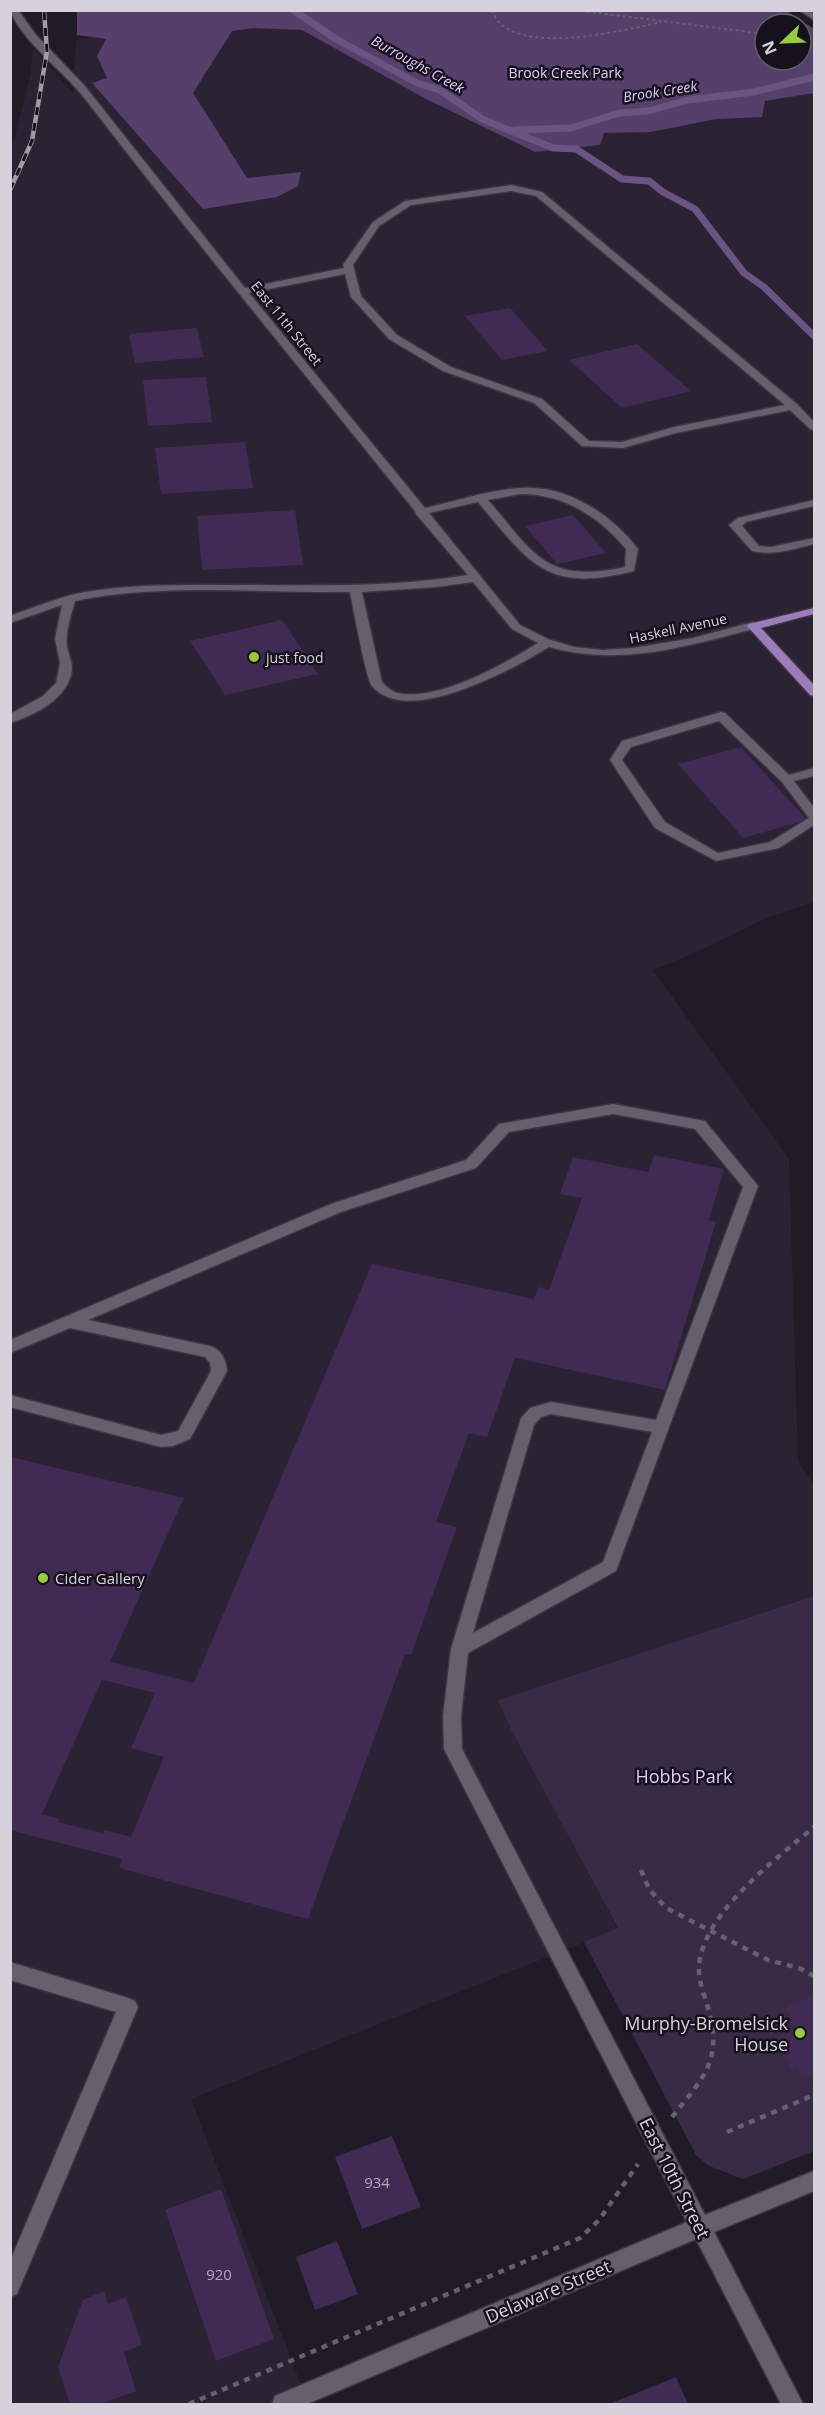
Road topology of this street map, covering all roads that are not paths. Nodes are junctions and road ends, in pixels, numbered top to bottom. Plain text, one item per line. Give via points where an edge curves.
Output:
1 (13, 10) edge
2 (803, 10) edge
3 (814, 18) edge
4 (349, 270) junction
5 (243, 291) junction
6 (793, 406) junction
7 (813, 423) edge
8 (482, 499) junction
9 (814, 503) edge
10 (420, 512) junction
11 (814, 541) edge
12 (474, 578) junction
13 (355, 588) junction
14 (70, 599) junction
15 (814, 611) edge
16 (10, 620) edge
17 (753, 626) junction
18 (547, 643) junction
19 (814, 692) edge
20 (10, 719) edge
21 (814, 771) edge
22 (786, 779) junction
23 (814, 818) edge
24 (70, 1322) junction
25 (10, 1347) edge
26 (10, 1401) edge
27 (660, 1427) junction
28 (460, 1649) junction
29 (10, 1971) edge
30 (814, 2181) edge
31 (700, 2228) junction
32 (10, 2287) edge
33 (283, 2404) edge
34 (792, 2404) edge

1 - 5 street, East 11th Street via 81,87
2 - 3 street
4 - 5 street
4 - 6 street via 356,297 393,337 447,369 538,401 586,444 623,445 674,430
4 - 6 street via 348,265 376,224 408,203 511,188 539,194
5 - 10 street, East 11th Street
6 - 7 street
8 - 8 street via 523,490 575,503 606,520 632,549 630,569 601,577 565,576 542,566
8 - 10 street
9 - 11 street via 742,519 735,525 756,549 771,550
10 - 12 street, East 11th Street
12 - 13 street via 429,586
12 - 18 street, East 11th Street via 516,627
13 - 14 street via 210,587 121,591
13 - 18 street via 376,683 396,696 416,696 459,686 520,661
14 - 16 street
14 - 20 street via 61,645 66,663 64,680 45,702
15 - 17 main road, Haskell Avenue
17 - 18 street, Haskell Avenue via 624,655 567,650
17 - 19 main road
21 - 22 street
22 - 23 street
22 - 23 street via 721,716 626,744 616,760 660,825 716,857 774,845
24 - 25 street
24 - 26 street via 210,1352 218,1361 219,1371 184,1435 161,1441
24 - 27 street via 336,1208 471,1164 504,1128 613,1109 700,1125 751,1186
27 - 28 street via 610,1566
27 - 28 street, East 10th Street via 551,1408 536,1412 527,1422
28 - 31 street, East 10th Street via 452,1716 453,1749
29 - 32 street via 128,2007
30 - 31 street, Delaware Street
31 - 33 street, Delaware Street
31 - 34 street, East 10th Street

